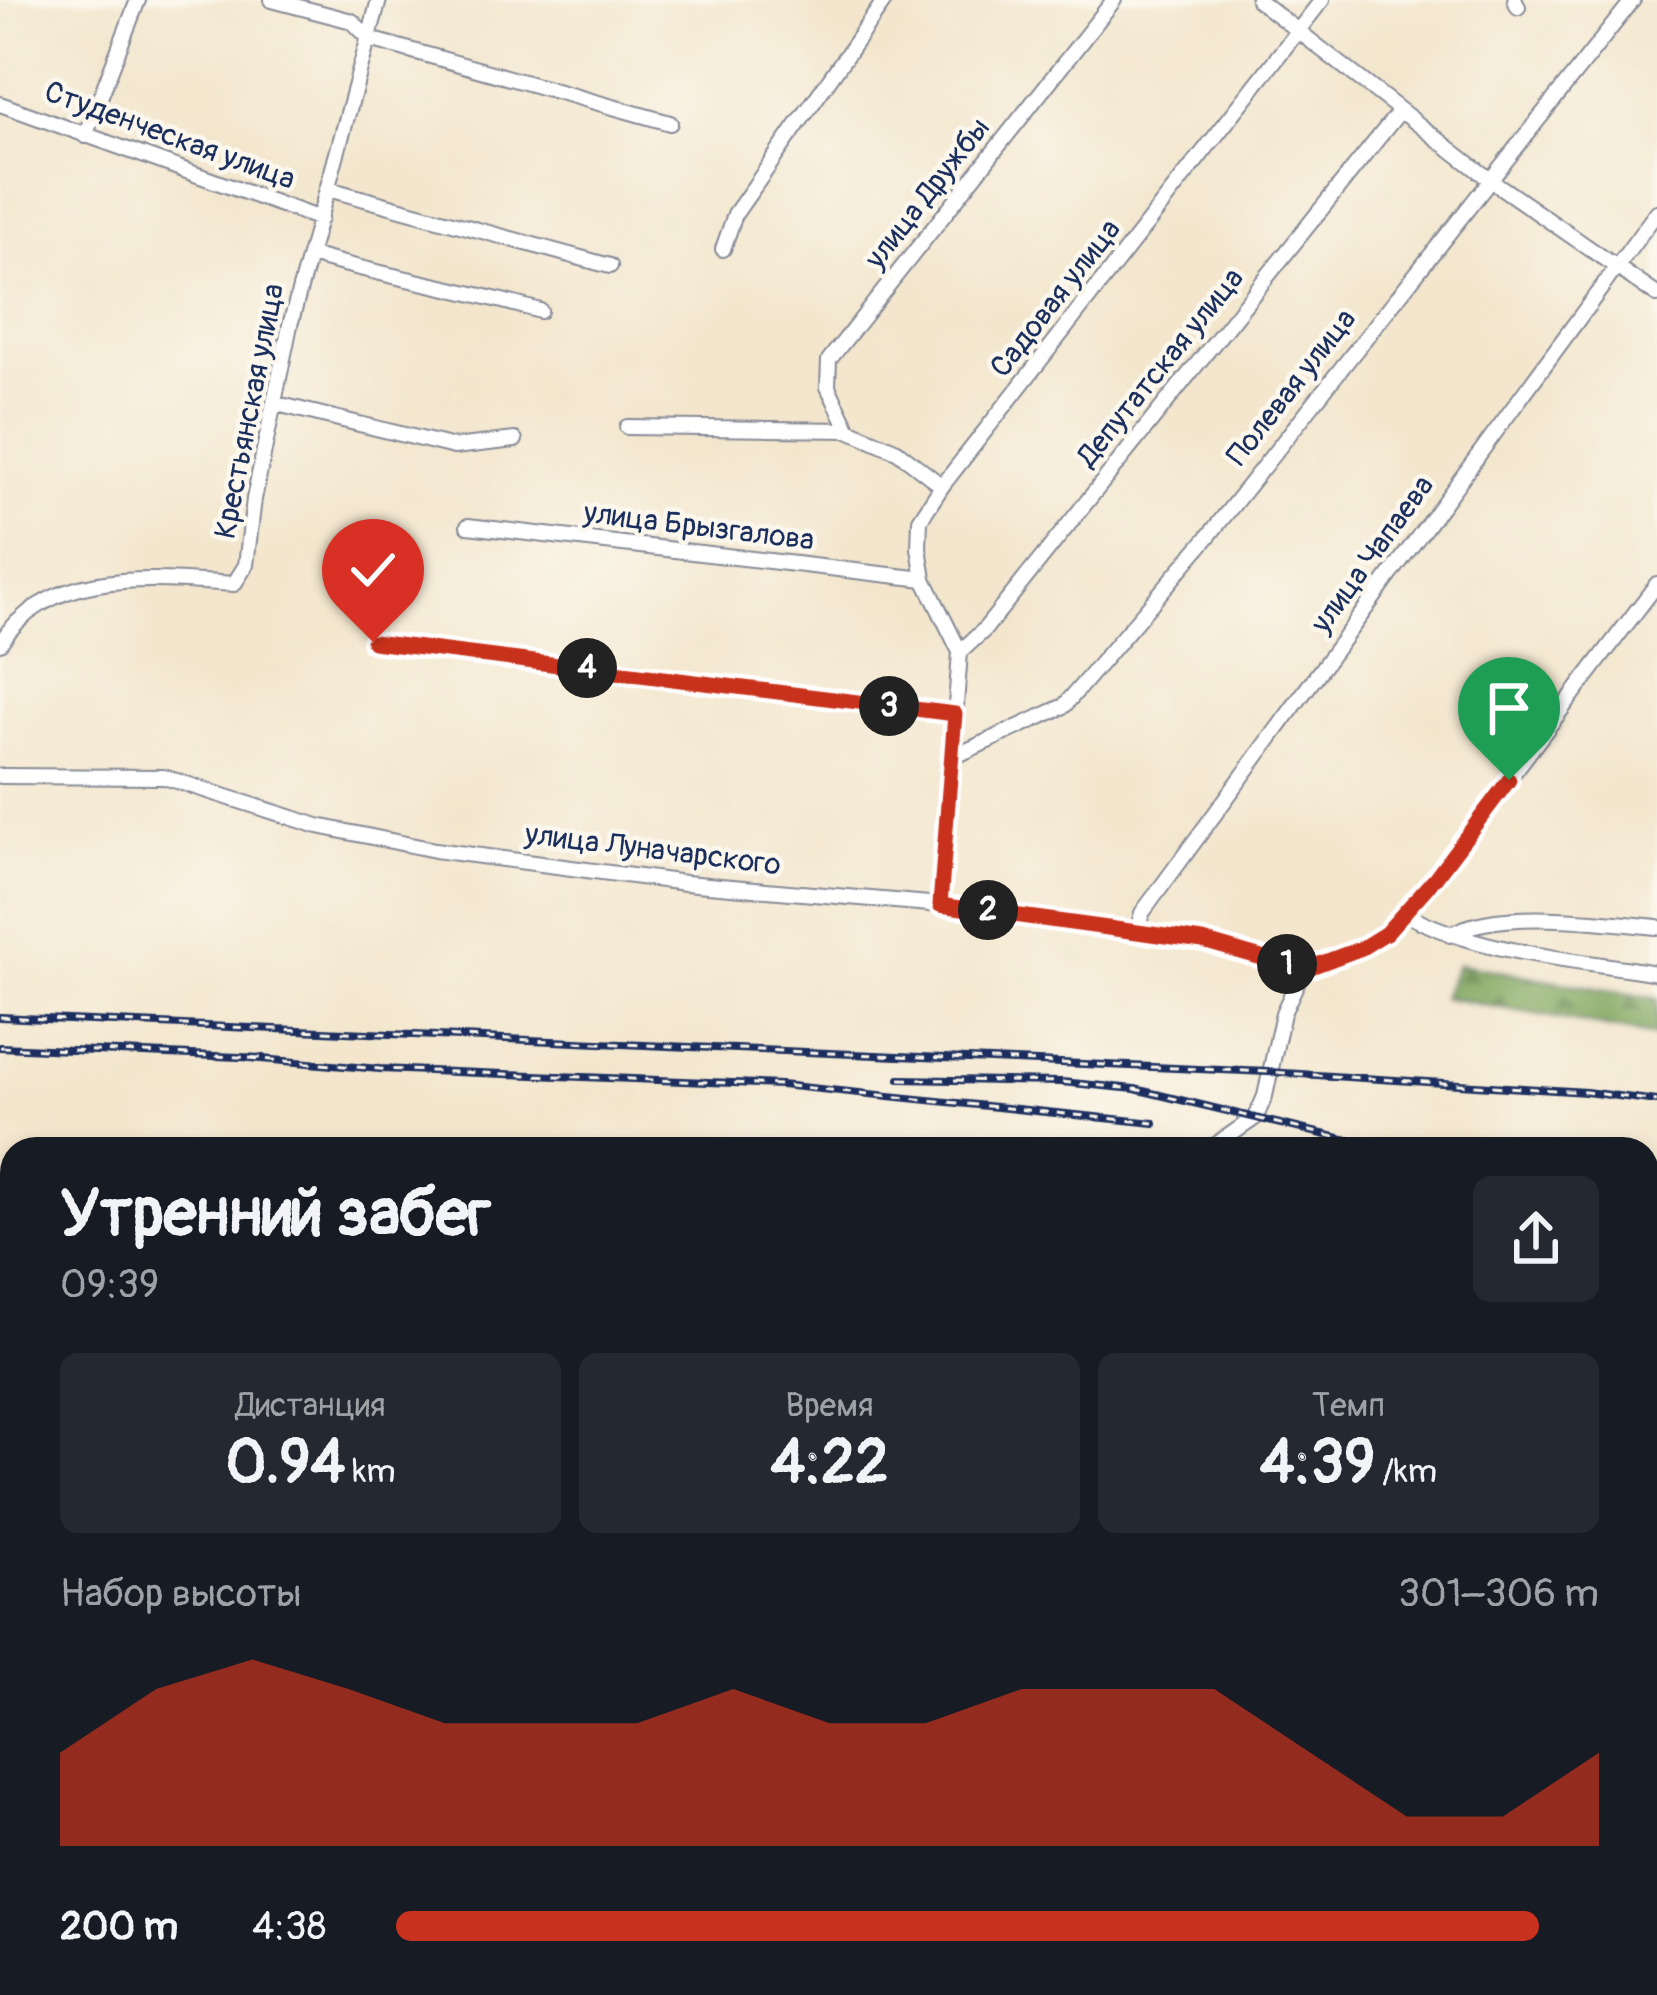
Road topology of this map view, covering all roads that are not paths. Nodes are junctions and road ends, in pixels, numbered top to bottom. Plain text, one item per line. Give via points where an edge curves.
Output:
1 (138, 0) edge
2 (272, 0) edge
3 (380, 0) edge
4 (885, 0) edge
5 (1114, 0) edge
6 (1258, 0) edge
7 (1322, 0) edge
8 (1633, 0) edge
9 (1297, 32) junction
10 (370, 39) junction
11 (0, 104) edge
12 (1399, 112) junction
13 (670, 123) dead end
14 (85, 136) junction
15 (1489, 179) junction
16 (328, 189) junction
17 (1657, 212) edge
18 (320, 219) junction
19 (723, 249) dead end
20 (310, 255) junction
21 (610, 266) dead end
22 (1616, 267) junction
23 (1657, 296) edge
24 (540, 310) dead end
25 (277, 404) junction
26 (627, 427) dead end
27 (849, 430) junction
28 (515, 440) dead end
29 (942, 486) junction
30 (468, 526) dead end
31 (924, 579) junction
32 (1657, 584) edge
33 (373, 642) dead end
34 (0, 643) edge
35 (960, 652) junction
36 (955, 714) junction
37 (951, 758) junction
38 (0, 776) edge
39 (940, 905) junction
40 (1406, 914) junction
41 (1657, 928) edge
42 (1137, 932) junction
43 (1450, 935) junction
44 (1303, 970) junction
45 (1657, 973) edge
46 (1227, 1137) edge

1 - 14 street
2 - 10 street via 352,21
3 - 10 street, Крестьянская улица
4 - 19 street via 735,214
5 - 27 street, улица Дружбы via 829,360 828,387
6 - 9 street
7 - 9 street, Садовая улица
8 - 15 street, Полевая улица
9 - 12 street
9 - 29 street, Садовая улица
10 - 13 street
10 - 16 street, Крестьянская улица
11 - 14 street, Студенческая улица
12 - 15 street
12 - 35 street, Депутатская улица
14 - 18 street, Студенческая улица
15 - 22 street
15 - 37 street, Полевая улица via 1064,706
16 - 18 street, Крестьянская улица
16 - 21 street, Студенческая улица
17 - 22 street, улица Чапаева
18 - 20 street, Крестьянская улица
20 - 24 street
20 - 25 street, Крестьянская улица
22 - 23 street
22 - 42 street, улица Чапаева via 1142,913
25 - 28 street via 454,448
25 - 34 street, Крестьянская улица via 246,565 234,584 151,579 69,588 17,618
26 - 27 street
27 - 29 street via 897,451
29 - 31 street, Садовая улица via 920,520
30 - 31 street, улица Брызгалова
31 - 35 street, Садовая улица
32 - 40 street
33 - 36 street
35 - 36 street
36 - 37 street
37 - 39 street
38 - 39 street, улица Луначарского via 164,777 318,826 435,850
39 - 42 street, улица Луначарского
40 - 43 street
40 - 44 street via 1362,948
41 - 43 street via 1484,921
42 - 44 street, улица Луначарского
43 - 45 street
44 - 46 street via 1256,1117

